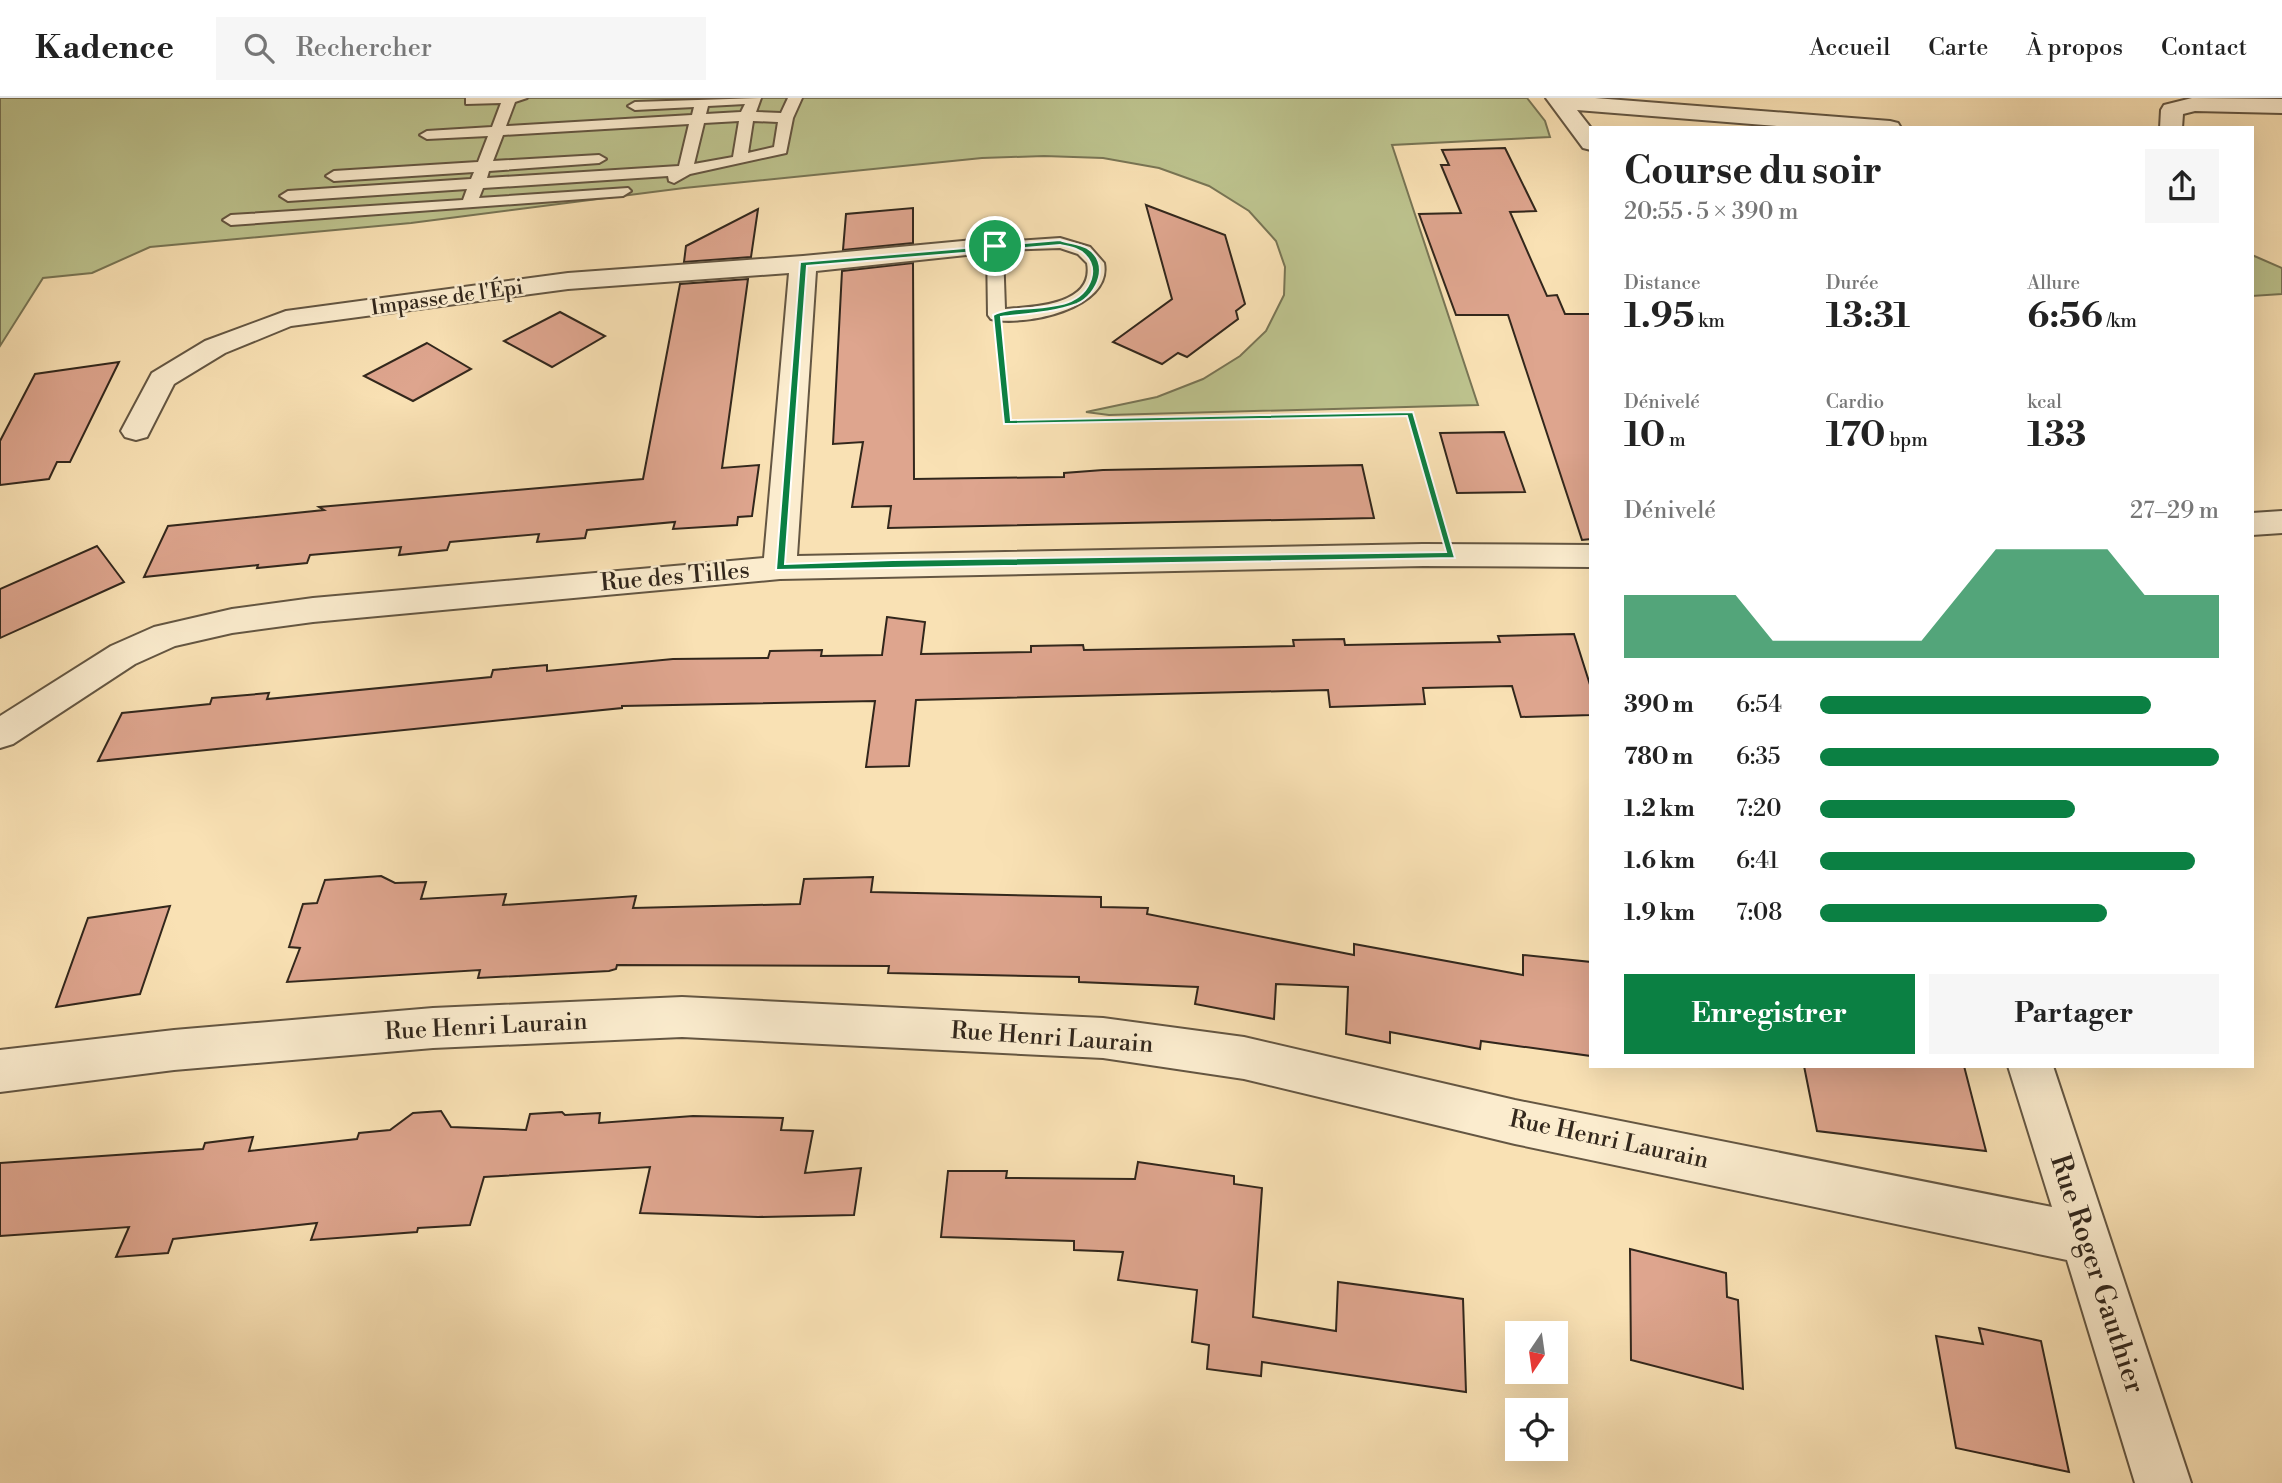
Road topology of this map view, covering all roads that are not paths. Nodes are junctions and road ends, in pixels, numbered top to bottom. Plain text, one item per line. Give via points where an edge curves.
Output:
1 (510, 98) edge
2 (520, 98) edge
3 (753, 98) edge
4 (794, 98) edge
5 (702, 100) edge
6 (1560, 100) edge
7 (471, 101) dead end
8 (2282, 106) edge
9 (623, 107) dead end
10 (511, 114) junction
11 (747, 116) junction
12 (464, 117) dead end
13 (786, 118) junction
14 (697, 119) junction
15 (2171, 121) edge
16 (1750, 122) edge
17 (2196, 123) dead end
18 (1843, 126) edge
19 (498, 131) junction
20 (427, 135) dead end
21 (1589, 140) edge
22 (620, 157) dead end
23 (740, 160) junction
24 (484, 166) junction
25 (685, 170) junction
26 (334, 176) dead end
27 (477, 184) junction
28 (661, 187) dead end
29 (633, 190) dead end
30 (288, 196) dead end
31 (469, 204) junction
32 (231, 220) dead end
33 (995, 246) junction
34 (803, 264) junction
35 (136, 430) dead end
36 (2282, 522) edge
37 (2254, 524) edge
38 (1589, 556) edge
39 (780, 568) junction
40 (0, 734) edge
41 (2032, 1068) edge
42 (0, 1071) edge
43 (2087, 1238) junction
44 (2163, 1483) edge

1 - 2 lane
1 - 7 lane
1 - 10 lane
3 - 5 lane
3 - 11 lane
4 - 13 lane
5 - 9 lane
5 - 14 lane
6 - 16 street
6 - 21 street
8 - 15 street via 2195,100 2172,110
10 - 12 lane
10 - 19 lane
11 - 13 lane
11 - 14 lane
11 - 23 lane
13 - 23 lane via 781,150
14 - 19 lane
14 - 25 lane via 682,153
15 - 17 street
16 - 18 street
19 - 20 lane
19 - 24 lane
22 - 24 lane
23 - 25 lane
24 - 26 lane
24 - 27 lane
25 - 27 lane
25 - 28 lane
27 - 30 lane
27 - 31 lane
29 - 31 lane
31 - 32 lane
33 - 33 lane, Impasse de l'Épi via 997,315 1055,308 1077,301 1094,285 1096,262 1085,250 1060,243
33 - 34 street, Impasse de l'Épi
34 - 35 street, Impasse de l'Épi via 568,281 286,319 215,347 162,379
34 - 39 street
36 - 37 street
38 - 39 street, Rue des Tilles
39 - 40 street, Rue des Tilles via 232,621 166,636 123,655
41 - 43 street, Rue Roger Gauthier
42 - 43 street, Rue Henri Laurain via 174,1050 433,1028 682,1017 1103,1038 1244,1058 1515,1122
43 - 44 street, Rue Roger Gauthier

